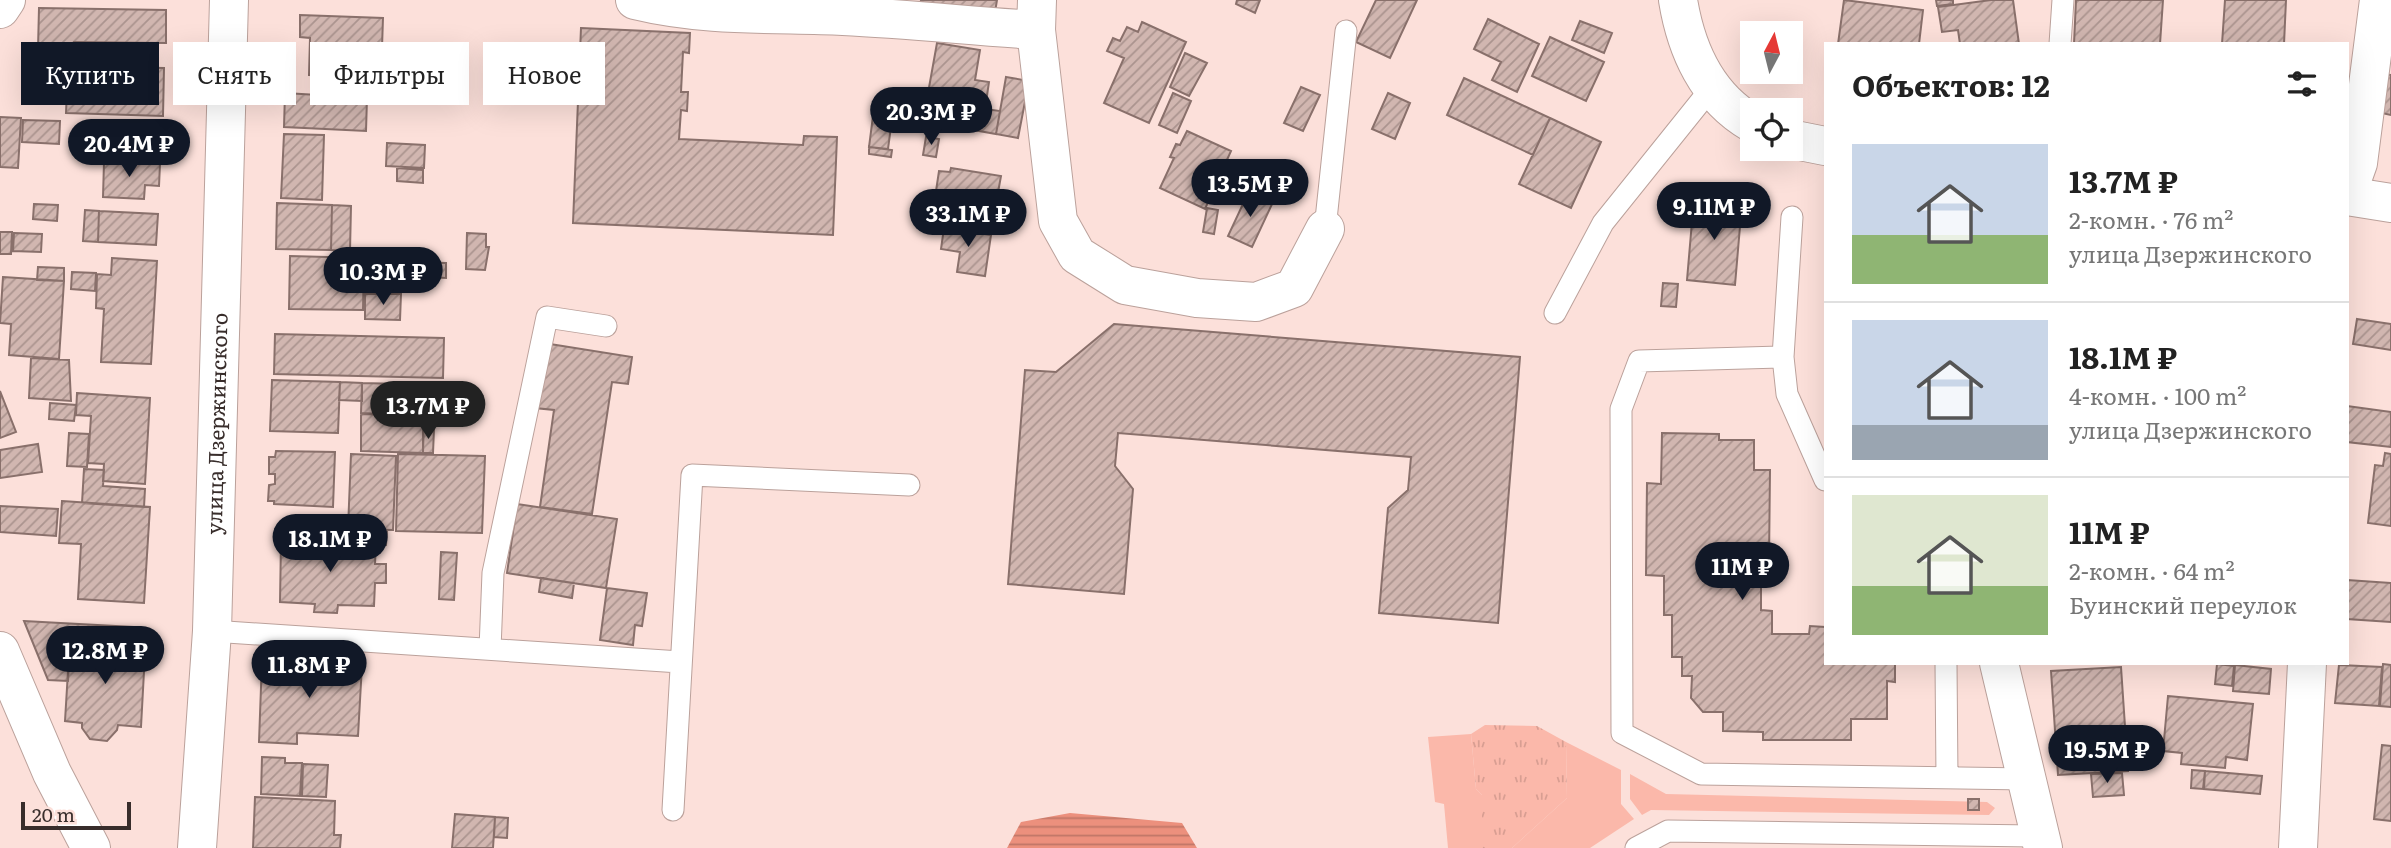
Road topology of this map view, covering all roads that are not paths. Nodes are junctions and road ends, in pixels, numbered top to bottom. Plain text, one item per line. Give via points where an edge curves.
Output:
1 (6, 0) edge
2 (229, 0) edge
3 (635, 0) edge
4 (1678, 0) edge
5 (2063, 0) edge
6 (2379, 0) edge
7 (0, 9) edge
8 (1036, 15) edge
9 (1346, 31) dead end
10 (2060, 42) edge
11 (1713, 86) junction
12 (1740, 116) edge
13 (1803, 142) edge
14 (1824, 146) edge
15 (2349, 189) edge
16 (2349, 195) edge
17 (2391, 203) edge
18 (1792, 217) dead end
19 (1325, 229) joint
20 (1555, 313) dead end
21 (606, 326) dead end
22 (1783, 357) junction
23 (1824, 478) edge
24 (909, 485) dead end
25 (212, 631) junction
26 (490, 649) junction
27 (0, 651) edge
28 (680, 662) junction
29 (1946, 665) edge
30 (1999, 665) edge
31 (2306, 665) edge
32 (1947, 778) junction
33 (2027, 779) junction
34 (673, 810) dead end
35 (2042, 842) edge
36 (91, 848) edge
37 (197, 848) edge
38 (1636, 848) edge
39 (2298, 848) edge

1 - 7 street
2 - 25 street, улица Дзержинского
3 - 8 street via 742,16
4 - 11 street via 1693,61
5 - 10 lane
6 - 15 street via 2358,163
8 - 19 street via 1058,221 1077,255 1125,285 1197,298 1255,302 1294,288
9 - 19 lane
11 - 12 street
11 - 20 lane via 1603,223
13 - 14 street
16 - 17 street
18 - 22 lane
21 - 26 lane via 547,317 493,573
22 - 23 lane via 1787,394
22 - 32 lane via 1639,361 1621,409 1622,733 1701,774
24 - 28 lane via 692,475
25 - 26 lane
25 - 37 street, улица Дзержинского
26 - 28 lane
27 - 36 street via 52,773
28 - 34 lane
29 - 32 lane
30 - 33 street
31 - 39 street
32 - 33 lane
33 - 35 street
35 - 38 lane via 1668,831

